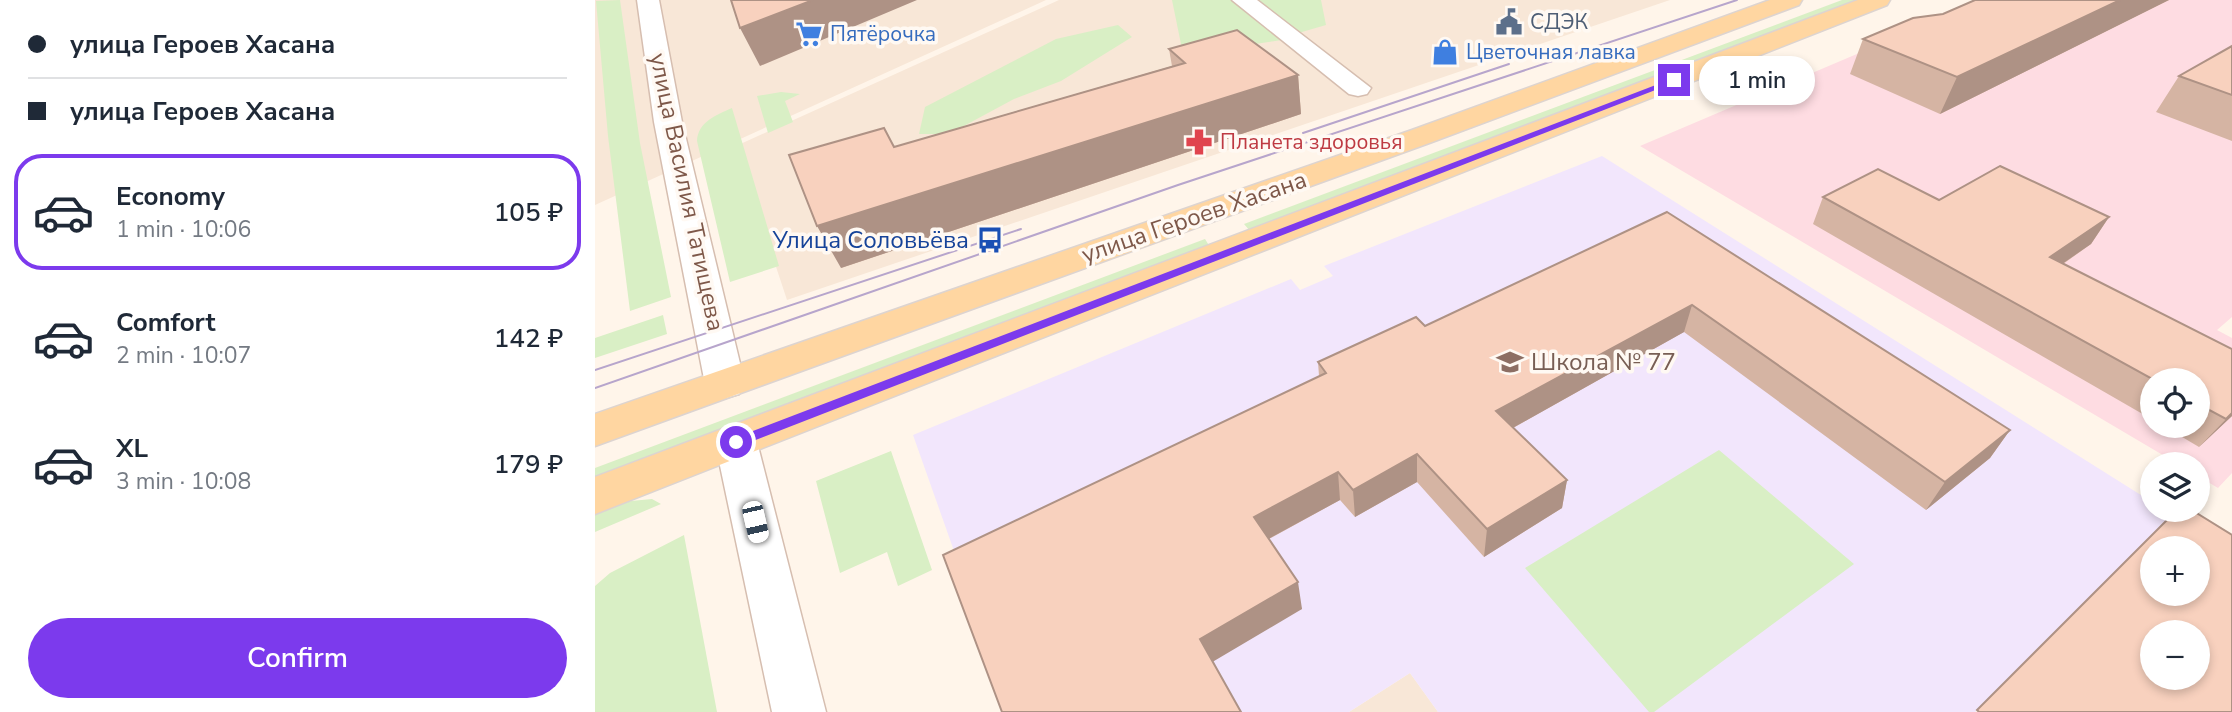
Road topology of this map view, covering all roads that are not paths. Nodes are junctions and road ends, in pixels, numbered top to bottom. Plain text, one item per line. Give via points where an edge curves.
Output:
1 (649, 0) edge
2 (1243, 0) edge
3 (1791, 0) edge
4 (1879, 0) edge
5 (1358, 88) dead end
6 (725, 384) junction
7 (595, 430) edge
8 (736, 442) junction
9 (595, 496) edge
10 (799, 712) edge

1 - 6 street, улица Василия Татищева via 668,122
2 - 5 street
3 - 6 main road, улица Героев Хасана
4 - 8 main road, улица Героев Хасана
6 - 7 main road, улица Героев Хасана
8 - 9 main road, улица Героев Хасана
8 - 10 street

